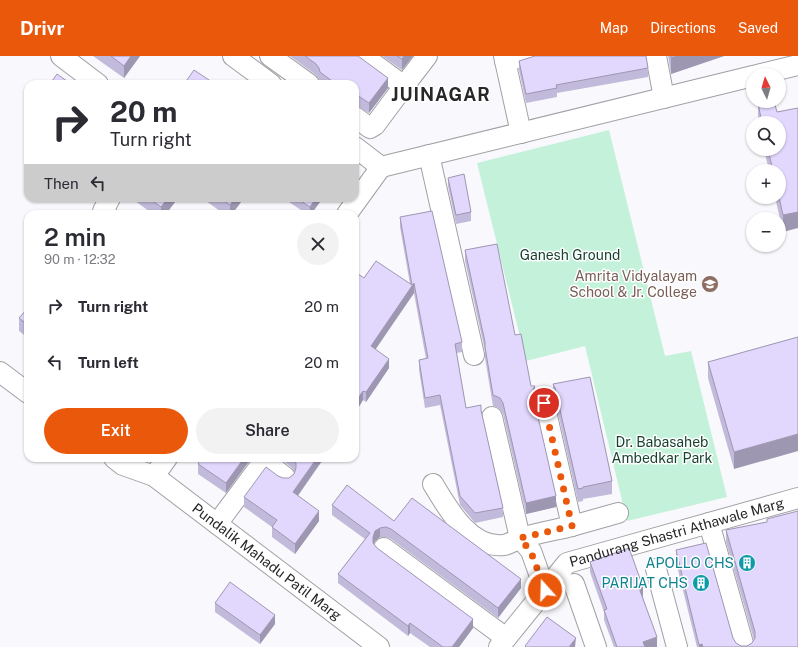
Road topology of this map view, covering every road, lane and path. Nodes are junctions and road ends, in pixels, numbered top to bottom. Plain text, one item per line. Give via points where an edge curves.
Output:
1 (61, 56) edge
2 (233, 56) edge
3 (270, 56) edge
4 (363, 56) edge
5 (427, 56) edge
6 (528, 56) edge
7 (656, 56) edge
8 (504, 59) edge
9 (798, 65) edge
10 (786, 68) edge
11 (746, 78) edge
12 (93, 80) edge
13 (265, 80) edge
14 (303, 80) edge
15 (404, 86) junction
16 (664, 98) junction
17 (359, 120) edge
18 (521, 133) junction
19 (359, 150) edge
20 (429, 155) junction
21 (381, 167) junction
22 (359, 198) edge
23 (474, 355) dead end
24 (0, 372) edge
25 (24, 390) edge
26 (544, 403) dead end
27 (492, 417) dead end
28 (119, 462) edge
29 (164, 462) edge
30 (262, 462) edge
31 (268, 462) edge
32 (154, 476) junction
33 (285, 477) edge
34 (433, 484) dead end
35 (798, 498) edge
36 (618, 513) dead end
37 (709, 523) junction
38 (217, 524) junction
39 (572, 526) junction
40 (520, 538) junction
41 (384, 548) dead end
42 (656, 569) dead end
43 (574, 584) dead end
44 (545, 590) junction
45 (503, 642) edge
46 (379, 647) edge
47 (596, 647) edge
48 (677, 647) edge
49 (744, 647) edge

1 - 12 street
2 - 13 street
3 - 14 street
4 - 15 street
5 - 15 street
6 - 8 street
7 - 16 street
8 - 18 street
9 - 10 street
11 - 16 street
15 - 17 street via 375,125 370,128
16 - 18 street
18 - 20 street
19 - 21 street
20 - 21 street
20 - 23 street
21 - 22 street
24 - 25 street
26 - 39 street
27 - 40 street
28 - 32 street, Pundalik Mahadu Patil Marg
29 - 32 street
30 - 38 street
31 - 33 street
32 - 38 street, Pundalik Mahadu Patil Marg
34 - 40 street via 451,514 467,531 486,544 506,545
35 - 37 street, Pandurang Shastri Athawale Marg
36 - 39 street
37 - 44 street, Pandurang Shastri Athawale Marg via 567,563
37 - 49 street
38 - 46 street, Pundalik Mahadu Patil Marg
39 - 40 street
40 - 44 street via 531,552
41 - 45 street
42 - 48 street
43 - 47 street
44 - 45 street, Pandurang Shastri Athawale Marg

